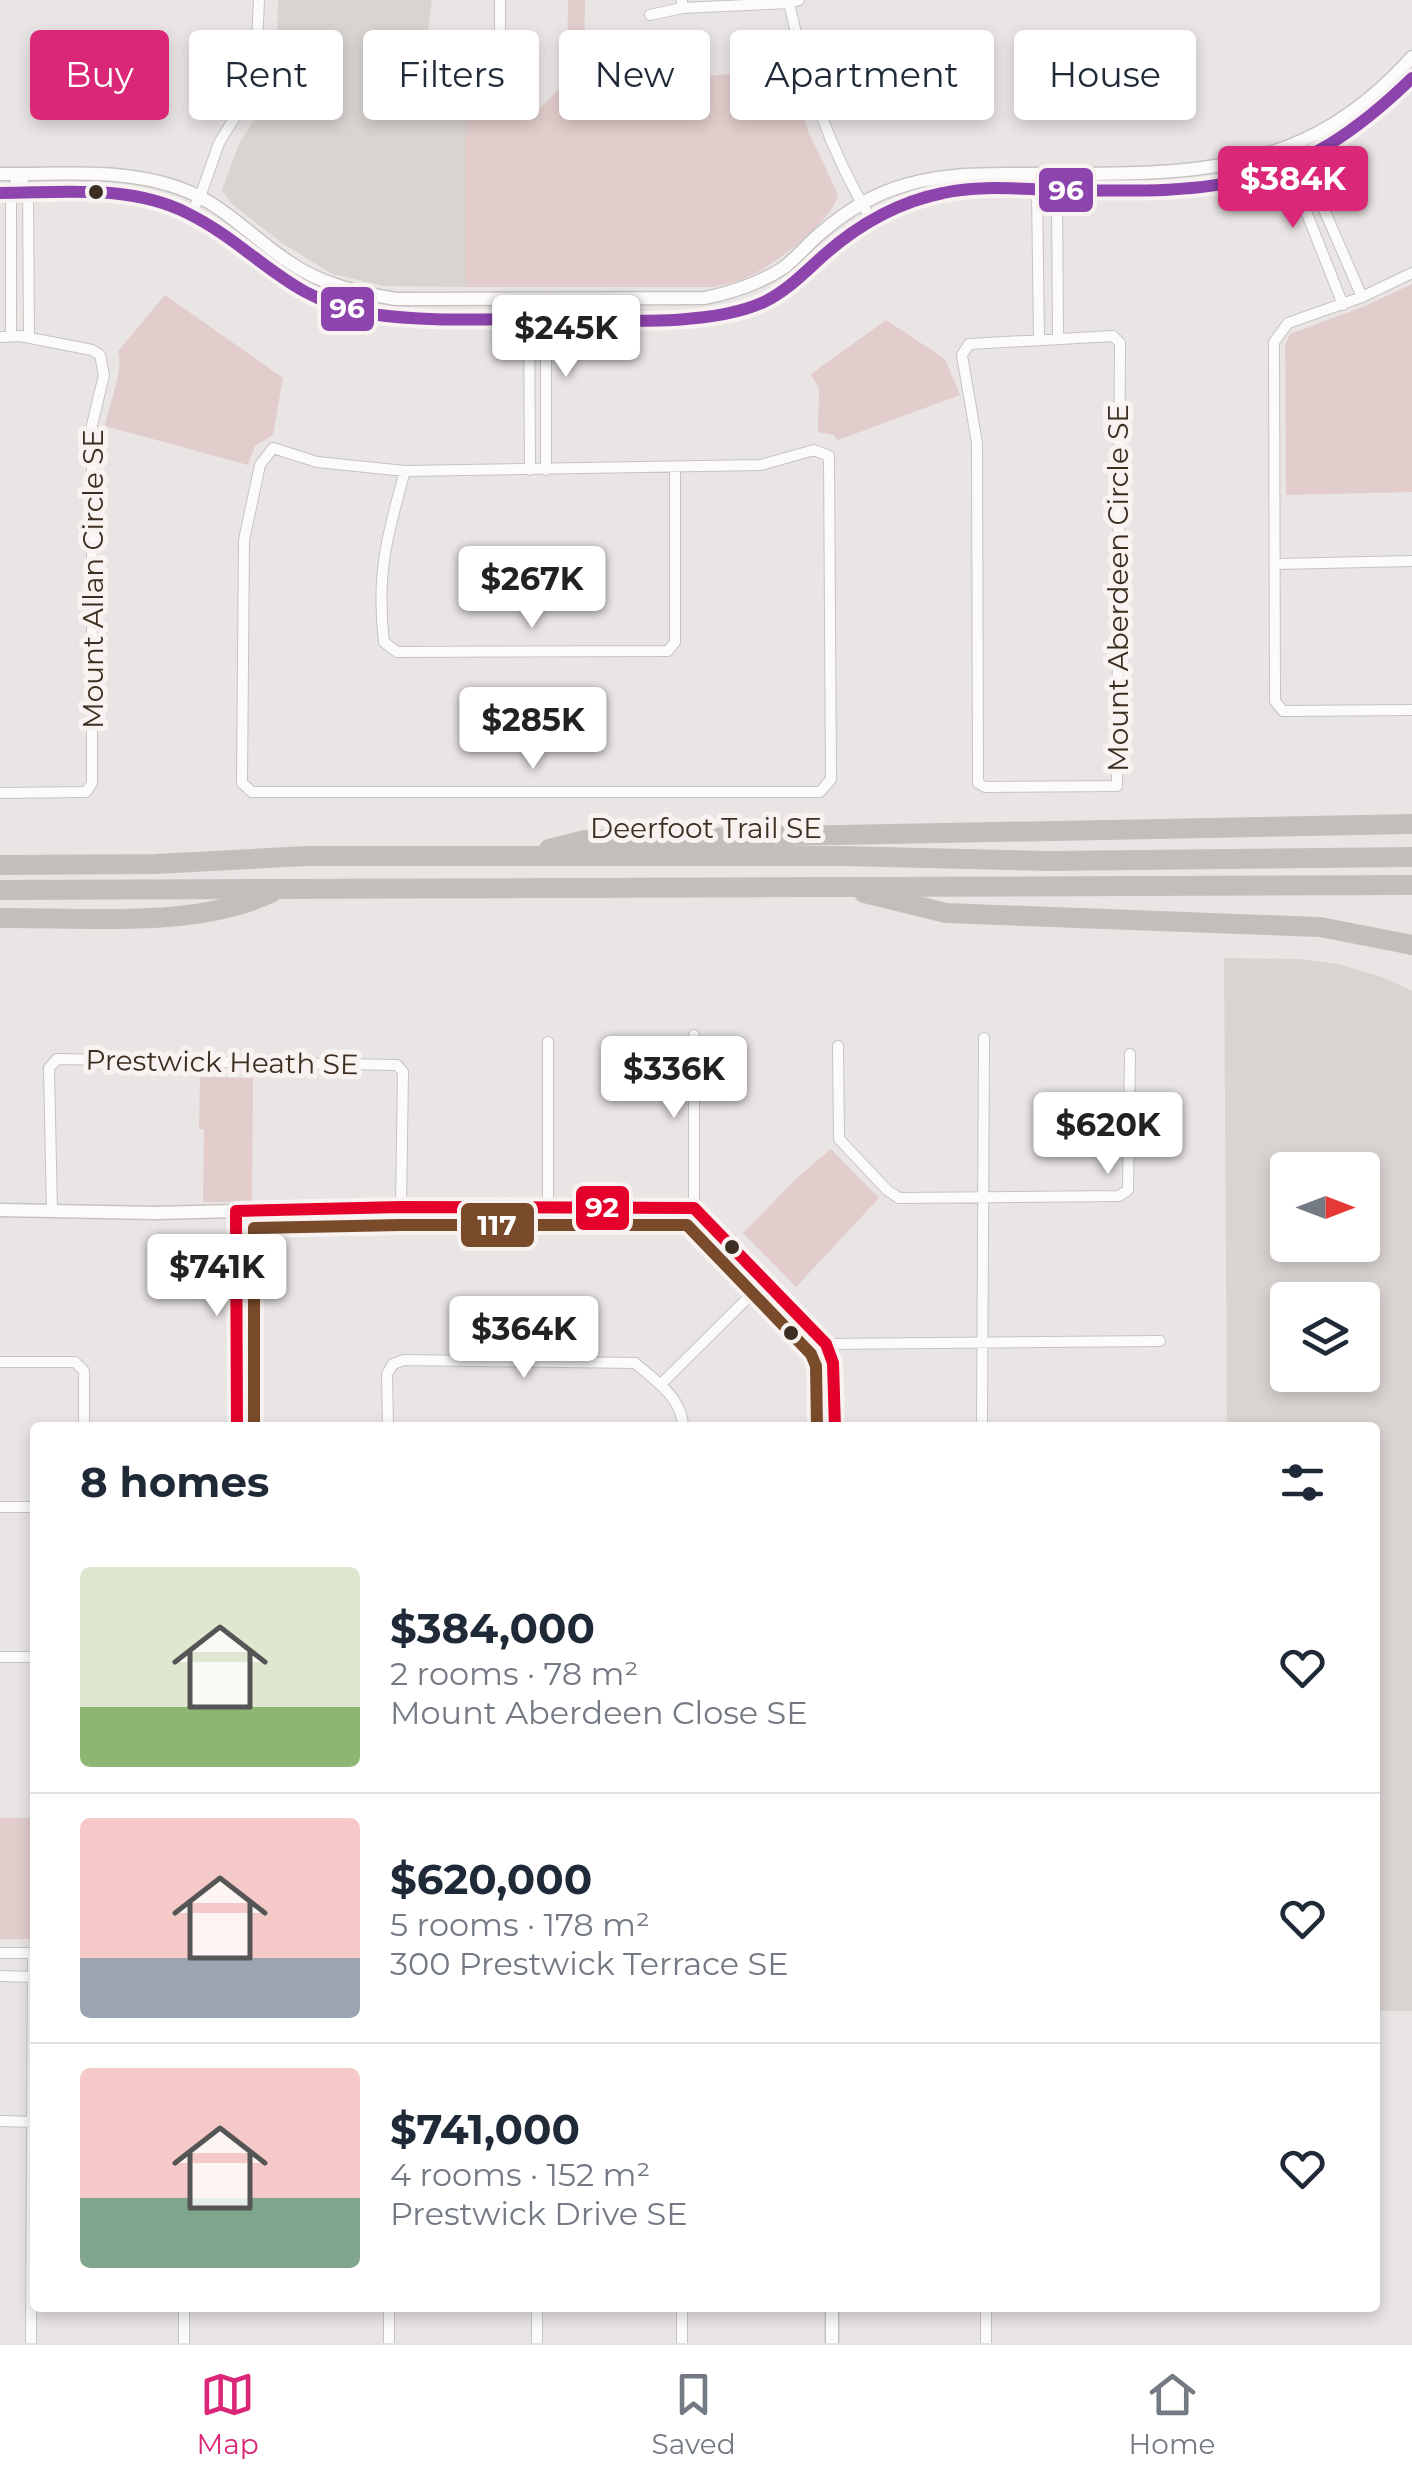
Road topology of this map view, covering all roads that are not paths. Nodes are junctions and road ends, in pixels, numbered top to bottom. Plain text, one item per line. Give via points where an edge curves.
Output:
1 (259, 0) edge
2 (500, 0) edge
3 (794, 2) edge
4 (682, 4) edge
5 (650, 15) dead end
6 (500, 30) edge
7 (1412, 57) edge
8 (1412, 78) edge
9 (1288, 148) junction
10 (1303, 160) junction
11 (1289, 168) junction
12 (0, 174) edge
13 (19, 174) junction
14 (1049, 174) junction
15 (1037, 190) junction
16 (1056, 190) junction
17 (28, 193) junction
18 (5, 194) edge
19 (200, 197) junction
20 (862, 204) junction
21 (190, 214) junction
22 (871, 220) junction
23 (1412, 273) edge
24 (1362, 298) junction
25 (537, 300) junction
26 (1343, 304) junction
27 (529, 319) junction
28 (546, 319) junction
29 (5, 336) edge
30 (29, 337) junction
31 (1058, 339) junction
32 (1040, 340) junction
33 (675, 468) junction
34 (530, 470) junction
35 (546, 470) junction
36 (406, 472) junction
37 (1412, 561) edge
38 (1276, 564) junction
39 (1412, 710) edge
40 (0, 793) edge
41 (1412, 824) edge
42 (522, 856) junction
43 (1412, 857) edge
44 (3, 864) edge
45 (1412, 885) edge
46 (839, 887) junction
47 (0, 890) edge
48 (280, 890) junction
49 (0, 918) edge
50 (1412, 945) edge
51 (694, 1035) dead end
52 (984, 1038) dead end
53 (548, 1042) dead end
54 (838, 1046) dead end
55 (1130, 1054) dead end
56 (985, 1197) junction
57 (401, 1207) junction
58 (548, 1208) junction
59 (694, 1208) junction
60 (0, 1210) edge
61 (236, 1211) junction
62 (52, 1212) junction
63 (764, 1282) junction
64 (1160, 1341) dead end
65 (826, 1344) junction
66 (983, 1344) junction
67 (0, 1362) edge
68 (660, 1384) junction
69 (84, 1422) edge
70 (237, 1422) edge
71 (388, 1422) edge
72 (683, 1422) edge
73 (835, 1422) edge
74 (982, 1422) edge
75 (0, 1507) edge
76 (30, 1507) edge
77 (0, 1657) edge
78 (30, 1657) edge
79 (0, 1953) edge
80 (30, 1953) edge
81 (0, 1976) edge
82 (30, 1976) edge
83 (0, 2121) edge
84 (30, 2122) edge
85 (31, 2312) edge
86 (184, 2312) edge
87 (388, 2312) edge
88 (537, 2312) edge
89 (682, 2312) edge
90 (832, 2312) edge
91 (986, 2312) edge
92 (31, 2343) edge
93 (184, 2343) edge
94 (388, 2343) edge
95 (537, 2343) edge
96 (682, 2343) edge
97 (832, 2343) edge
98 (986, 2343) edge

1 - 19 street via 256,65
2 - 6 street
3 - 4 street
3 - 20 street via 804,70
4 - 5 street
7 - 9 street via 1348,115
8 - 10 street via 1351,132
9 - 10 street
9 - 11 street
9 - 14 street via 1216,168
10 - 11 street
10 - 24 street
11 - 16 street via 1218,185
11 - 26 street
12 - 13 street
13 - 17 street
13 - 18 street, Mount Allan Circle SE
13 - 19 street via 112,174 156,180
14 - 15 street
14 - 16 street
14 - 20 street via 935,176
15 - 16 street
15 - 22 street via 935,194
15 - 32 street
16 - 31 street
17 - 18 street
17 - 21 street via 112,192
17 - 30 street
18 - 29 street, Mount Allan Circle SE
19 - 21 street
19 - 25 street via 290,264 348,289 396,298
20 - 22 street
20 - 25 street via 784,267 735,292
21 - 27 street via 319,300 394,317
22 - 28 street via 798,280 739,311
23 - 24 street
24 - 26 street
25 - 27 street
25 - 28 street
26 - 38 street via 1288,323 1274,342
27 - 28 street
27 - 34 street
28 - 35 street
29 - 30 street, Mount Allan Circle SE
30 - 40 street, Mount Allan Circle SE via 92,350 104,365 92,425 92,783 86,792
31 - 32 street, Mount Aberdeen Circle SE
31 - 32 street, Mount Aberdeen Circle SE via 1113,336 1120,343 1117,786 978,783 977,443 962,356 970,344
33 - 35 street
33 - 36 street via 676,642 668,650 648,651 397,652 384,642 378,598
33 - 36 street via 761,466 814,450 829,456 831,779 820,792 252,792 242,783 244,540 260,465 274,448 317,462
34 - 35 street
34 - 36 street
37 - 38 street
38 - 39 street via 1275,701 1284,711
41 - 42 highway via 585,840
42 - 43 highway, Deerfoot Trail SE
42 - 44 highway, Deerfoot Trail SE
45 - 46 highway
46 - 48 highway
46 - 50 highway via 946,914 1320,927
47 - 48 highway
48 - 49 highway via 219,911
51 - 59 street
52 - 56 street
53 - 58 street
54 - 56 street via 839,1139 887,1190 899,1198
55 - 56 street via 1128,1190 1119,1196
56 - 66 street
57 - 58 street
57 - 61 street
57 - 62 street, Prestwick Heath SE via 404,1072 397,1065 57,1060 49,1068
58 - 59 street
59 - 63 street
60 - 62 street
61 - 62 street
61 - 70 street
63 - 65 street
63 - 68 street
64 - 66 street
65 - 66 street
65 - 73 street via 834,1363
66 - 74 street
67 - 69 street via 75,1362 84,1370
68 - 71 street via 635,1363 404,1360 387,1374
68 - 72 street
75 - 76 street
77 - 78 street
79 - 80 street
81 - 82 street
83 - 84 street
85 - 92 street
86 - 93 street
87 - 94 street
88 - 95 street
89 - 96 street
90 - 97 street
91 - 98 street

